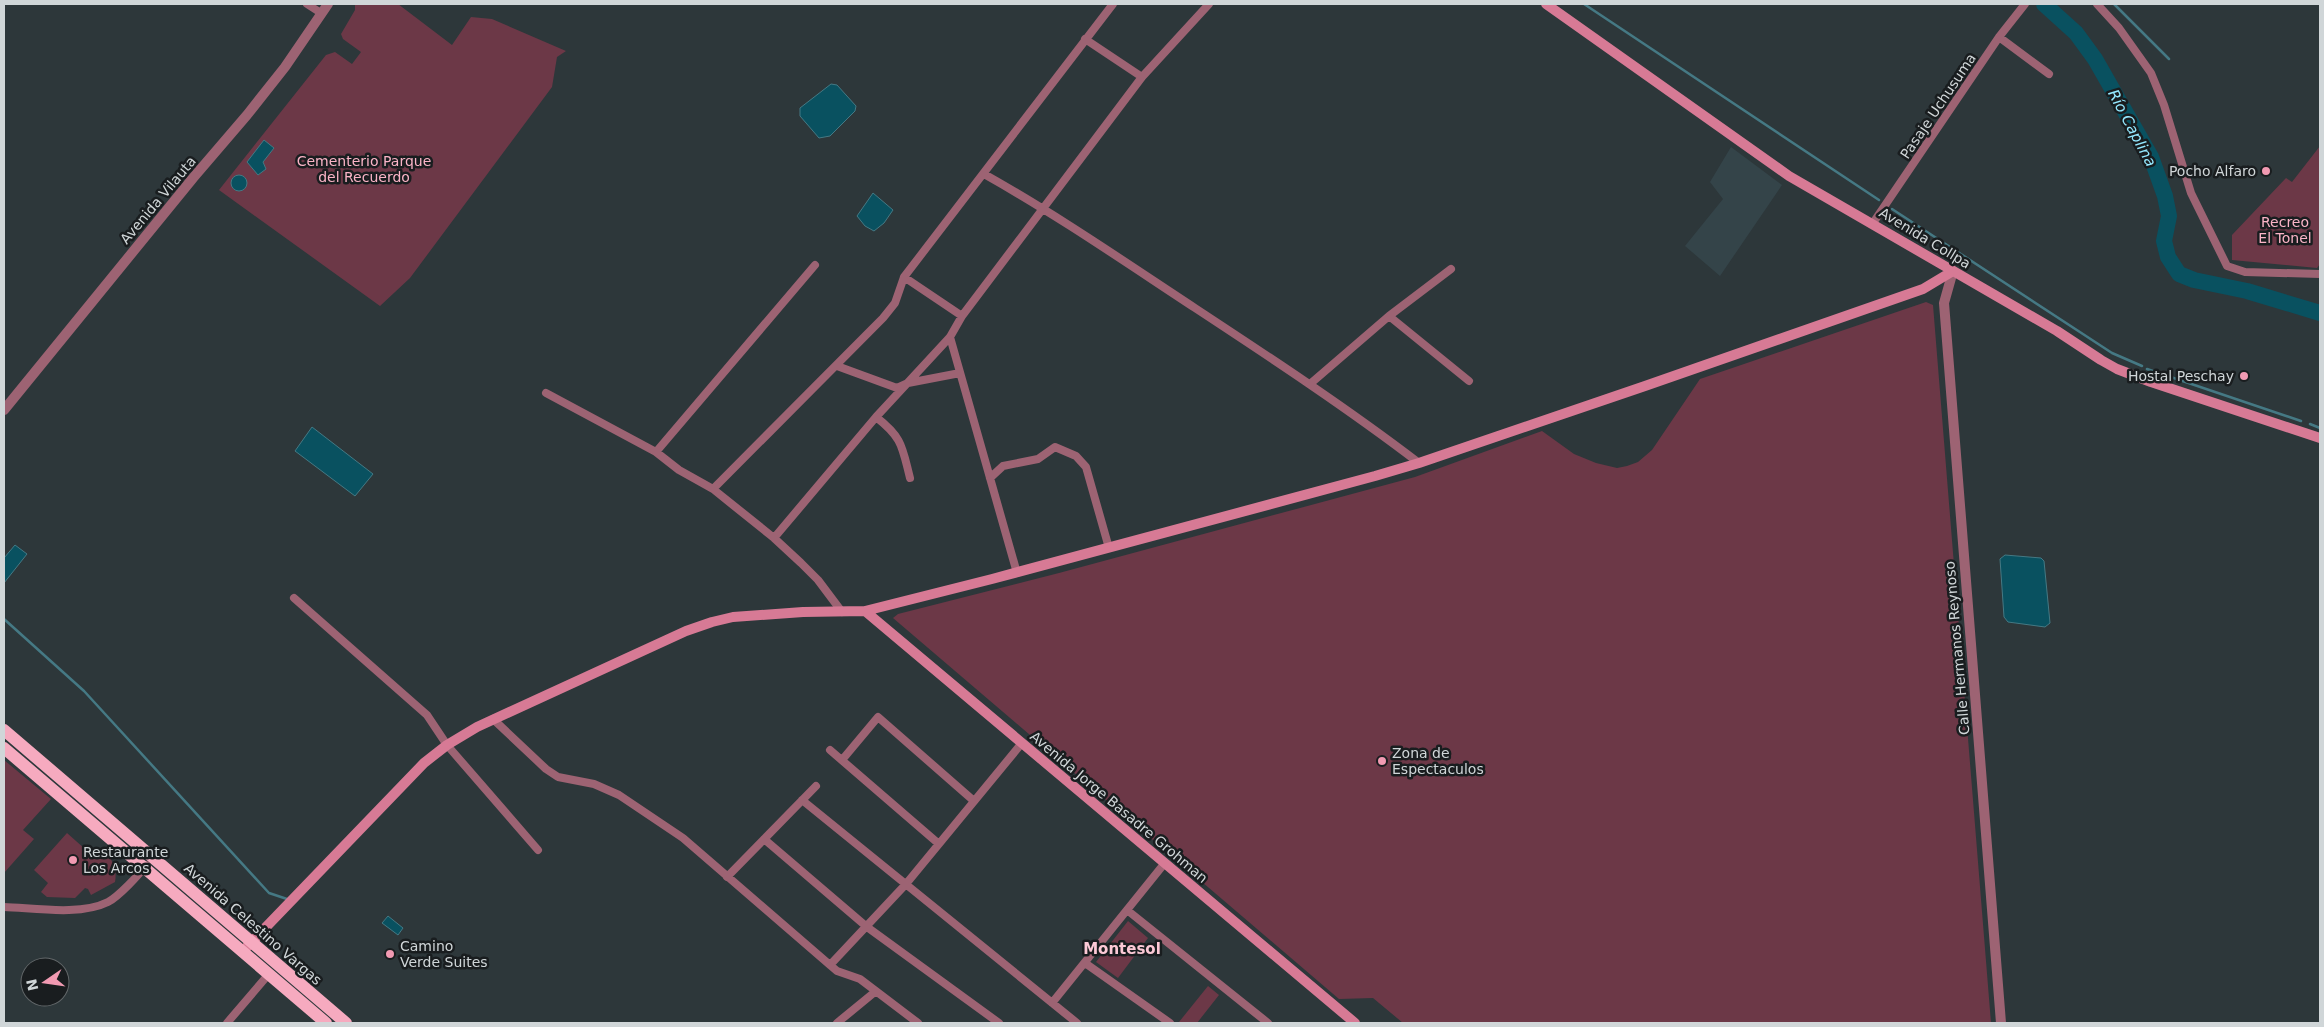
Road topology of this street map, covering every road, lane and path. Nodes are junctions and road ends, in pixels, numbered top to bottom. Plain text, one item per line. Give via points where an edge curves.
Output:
1 (307, 4) edge
2 (328, 4) edge
3 (1113, 4) edge
4 (1209, 4) edge
5 (1546, 4) edge
6 (2025, 4) edge
7 (2097, 4) edge
8 (321, 14) junction
9 (1999, 37) junction
10 (1085, 39) junction
11 (2049, 74) dead end
12 (1142, 76) junction
13 (984, 174) junction
14 (1043, 207) junction
15 (1873, 223) junction
16 (815, 266) dead end
17 (1451, 269) dead end
18 (1953, 271) junction
19 (2320, 274) edge
20 (904, 277) junction
21 (962, 316) junction
22 (1390, 316) junction
23 (950, 337) junction
24 (837, 366) junction
25 (960, 373) junction
26 (1469, 381) dead end
27 (908, 383) junction
28 (1310, 384) junction
29 (546, 393) dead end
30 (4, 410) edge
31 (876, 417) junction
32 (2320, 438) edge
33 (656, 452) junction
34 (1419, 463) junction
35 (910, 478) dead end
36 (990, 478) junction
37 (713, 489) junction
38 (774, 538) junction
39 (1109, 548) junction
40 (1017, 573) junction
41 (294, 598) dead end
42 (865, 611) junction
43 (842, 612) junction
44 (493, 719) junction
45 (4, 730) edge
46 (1022, 743) junction
47 (446, 745) junction
48 (4, 748) edge
49 (830, 750) dead end
50 (842, 760) junction
51 (69, 784) junction
52 (816, 786) dead end
53 (60, 796) junction
54 (802, 800) junction
55 (974, 801) junction
56 (764, 840) junction
57 (939, 844) junction
58 (538, 850) dead end
59 (152, 857) junction
60 (1164, 864) junction
61 (144, 868) junction
62 (727, 878) junction
63 (906, 884) junction
64 (4, 907) edge
65 (1127, 910) junction
66 (867, 927) junction
67 (246, 948) junction
68 (1085, 963) junction
69 (830, 965) junction
70 (268, 975) junction
71 (297, 982) junction
72 (286, 989) junction
73 (876, 991) junction
74 (1052, 1003) junction
75 (227, 1023) edge
76 (326, 1023) edge
77 (346, 1023) edge
78 (837, 1023) edge
79 (918, 1023) edge
80 (999, 1023) edge
81 (1078, 1023) edge
82 (1170, 1023) edge
83 (1268, 1023) edge
84 (1355, 1023) edge
85 (2001, 1023) edge

1 - 8 street
2 - 8 street, Avenida Vilauta
3 - 10 street
4 - 12 street
5 - 15 main road, Avenida Collpa via 1788,176
6 - 9 street, Pasaje Uchusuma
7 - 19 street via 2119,28 2151,73 2191,193 2227,266 2245,272
8 - 30 street, Avenida Vilauta via 247,115
9 - 11 street
9 - 15 street, Pasaje Uchusuma
10 - 12 street
10 - 13 street
12 - 14 street
13 - 14 street
13 - 20 street
14 - 21 street
14 - 28 street
15 - 18 main road, Avenida Collpa
16 - 33 street
17 - 22 street
18 - 32 main road, Avenida Collpa via 2117,369
18 - 34 main road via 1923,289
18 - 85 street, Calle Hermanos Reynoso via 1944,303
20 - 21 street
20 - 24 street via 895,302 883,318
21 - 23 street
22 - 26 street
22 - 28 street
23 - 25 street
23 - 27 street
24 - 27 street via 897,388
24 - 37 street
25 - 27 street
25 - 36 street
27 - 31 street
28 - 34 street
29 - 33 street
31 - 35 street via 900,439
31 - 38 street
33 - 37 street via 679,470
34 - 39 main road
36 - 39 street via 1004,466 1038,459 1054,447 1070,453 1086,467
36 - 40 street
37 - 38 street
38 - 43 street via 818,580
39 - 40 main road
40 - 42 main road
41 - 47 street via 427,715
42 - 43 main road
42 - 46 main road, Avenida Jorge Basadre Grohman
43 - 44 main road via 734,617 712,622
44 - 47 main road
44 - 62 street via 546,769 558,777 594,784 619,795 683,838
45 - 51 highway, Avenida Celestino Vargas
46 - 55 street
46 - 60 main road, Avenida Jorge Basadre Grohman
47 - 58 street
47 - 67 main road via 414,773
48 - 53 highway, Avenida Celestino Vargas
49 - 50 street
50 - 55 street via 878,717
50 - 57 street
51 - 53 highway
51 - 59 highway, Avenida Celestino Vargas
52 - 54 street
53 - 61 highway, Avenida Celestino Vargas
54 - 56 street
54 - 63 street
55 - 57 street
56 - 62 street
56 - 66 street
57 - 63 street
59 - 61 street
59 - 67 highway, Avenida Celestino Vargas
60 - 65 street
60 - 84 main road, Avenida Jorge Basadre Grohman
61 - 64 street via 109,902 79,909
61 - 67 highway, Avenida Celestino Vargas
62 - 69 street
63 - 66 street
63 - 74 street
65 - 68 street
65 - 83 street
66 - 69 street
66 - 80 street
67 - 70 highway, Avenida Celestino Vargas
67 - 71 highway, Avenida Celestino Vargas
68 - 74 street
68 - 82 street
69 - 73 street via 860,979
70 - 72 highway, Avenida Celestino Vargas
70 - 75 street
71 - 72 highway
71 - 77 highway, Avenida Celestino Vargas
72 - 76 highway, Avenida Celestino Vargas
73 - 78 street
73 - 79 street
74 - 81 street

